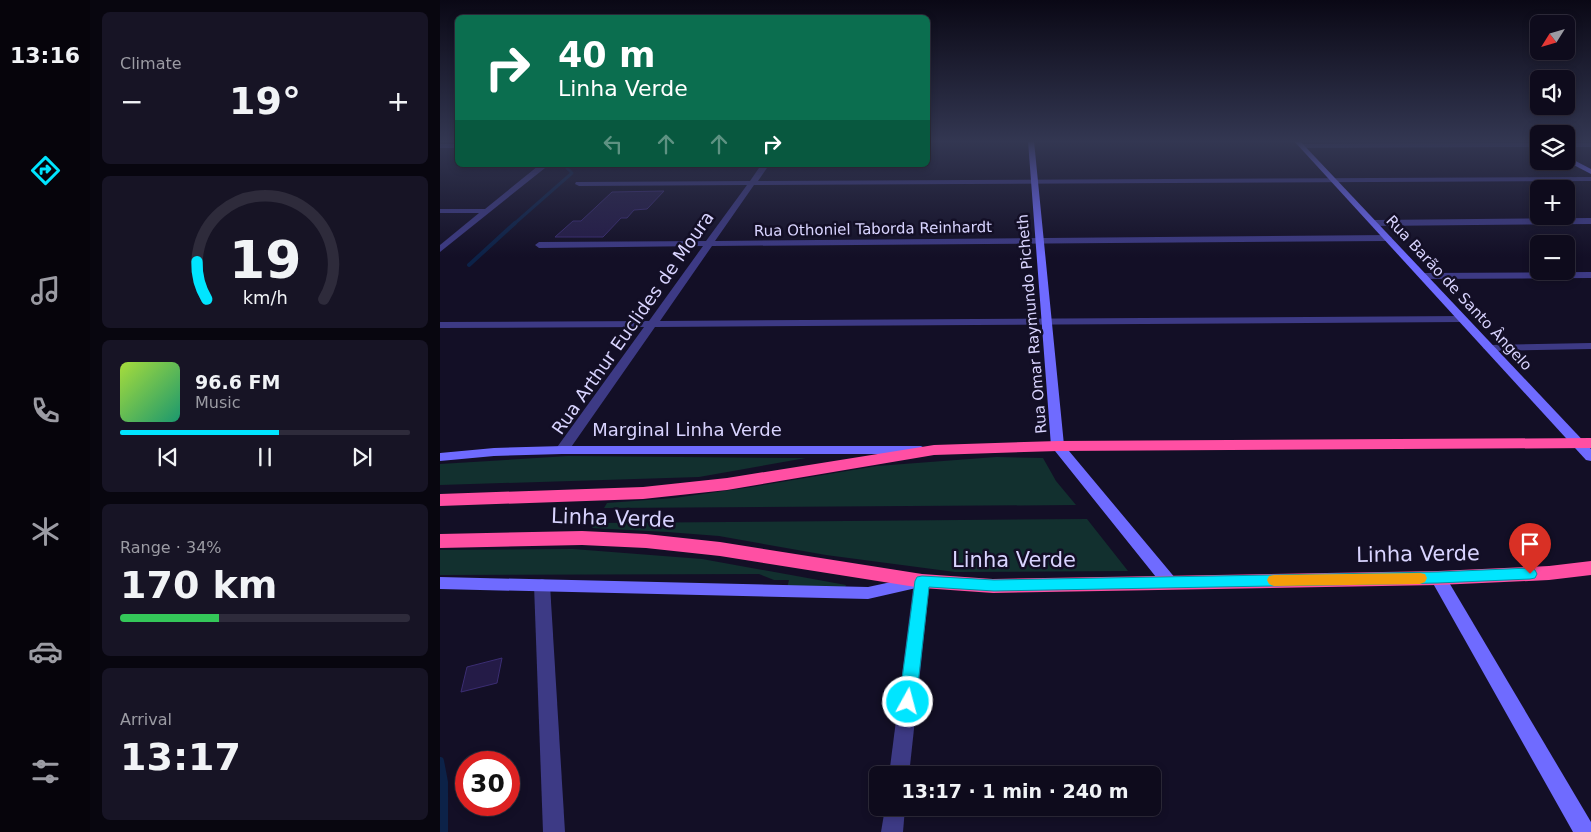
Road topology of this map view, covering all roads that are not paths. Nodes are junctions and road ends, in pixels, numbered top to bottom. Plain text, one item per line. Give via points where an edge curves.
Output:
1 (526, 180) edge
2 (755, 180) edge
3 (1485, 180) edge
4 (1334, 181) junction
5 (1035, 182) junction
6 (579, 184) dead end
7 (752, 184) junction
8 (440, 211) edge
9 (487, 212) junction
10 (1591, 221) edge
11 (1374, 223) junction
12 (1388, 238) junction
13 (1040, 241) junction
14 (709, 244) junction
15 (538, 245) dead end
16 (440, 249) edge
17 (1591, 275) edge
18 (1423, 276) junction
19 (1463, 319) junction
20 (1047, 322) junction
21 (652, 324) junction
22 (440, 325) edge
23 (1591, 346) edge
24 (1489, 348) junction
25 (1585, 444) edge
26 (1058, 446) junction
27 (562, 450) junction
28 (934, 450) junction
29 (440, 457) edge
30 (1591, 457) edge
31 (440, 500) edge
32 (440, 541) edge
33 (1591, 568) edge
34 (1438, 578) junction
35 (922, 581) junction
36 (440, 583) edge
37 (1170, 583) junction
38 (542, 586) junction
39 (900, 766) edge
40 (894, 816) edge
41 (554, 832) edge
42 (892, 832) edge
43 (1585, 832) edge

1 - 9 street
2 - 7 street, Rua Arthur Euclides de Moura
3 - 4 street
4 - 5 street
4 - 11 main road, Rua Barão de Santo Ângelo
5 - 7 street
5 - 13 main road, Rua Omar Raymundo Picheth
6 - 7 street
7 - 14 street, Rua Arthur Euclides de Moura
8 - 9 street
9 - 16 street
10 - 11 street
11 - 12 main road, Rua Barão de Santo Ângelo
12 - 13 street, Rua Othoniel Taborda Reinhardt
12 - 18 main road, Rua Barão de Santo Ângelo
13 - 14 street, Rua Othoniel Taborda Reinhardt
13 - 20 main road, Rua Omar Raymundo Picheth
14 - 15 street, Rua Othoniel Taborda Reinhardt
14 - 21 street, Rua Arthur Euclides de Moura
17 - 18 street
18 - 19 main road, Rua Barão de Santo Ângelo
19 - 20 street
19 - 24 main road, Rua Barão de Santo Ângelo
20 - 21 street
20 - 26 main road, Rua Omar Raymundo Picheth
21 - 22 street
21 - 27 street, Rua Arthur Euclides de Moura
23 - 24 street
24 - 25 main road, Rua Barão de Santo Ângelo
25 - 26 highway, Linha Verde
25 - 30 main road, Rua Barão de Santo Ângelo
26 - 28 highway, Linha Verde
26 - 37 main road
27 - 28 main road, Marginal Linha Verde
27 - 29 main road, Marginal Linha Verde
28 - 31 highway, Linha Verde via 727,484 643,493
32 - 35 highway, Linha Verde via 582,538 646,541 730,550
33 - 34 highway, Linha Verde
34 - 37 highway, Linha Verde
34 - 43 main road
35 - 37 highway, Linha Verde via 994,586
35 - 38 main road via 868,593
35 - 39 street
36 - 38 main road
38 - 41 street
40 - 42 street

